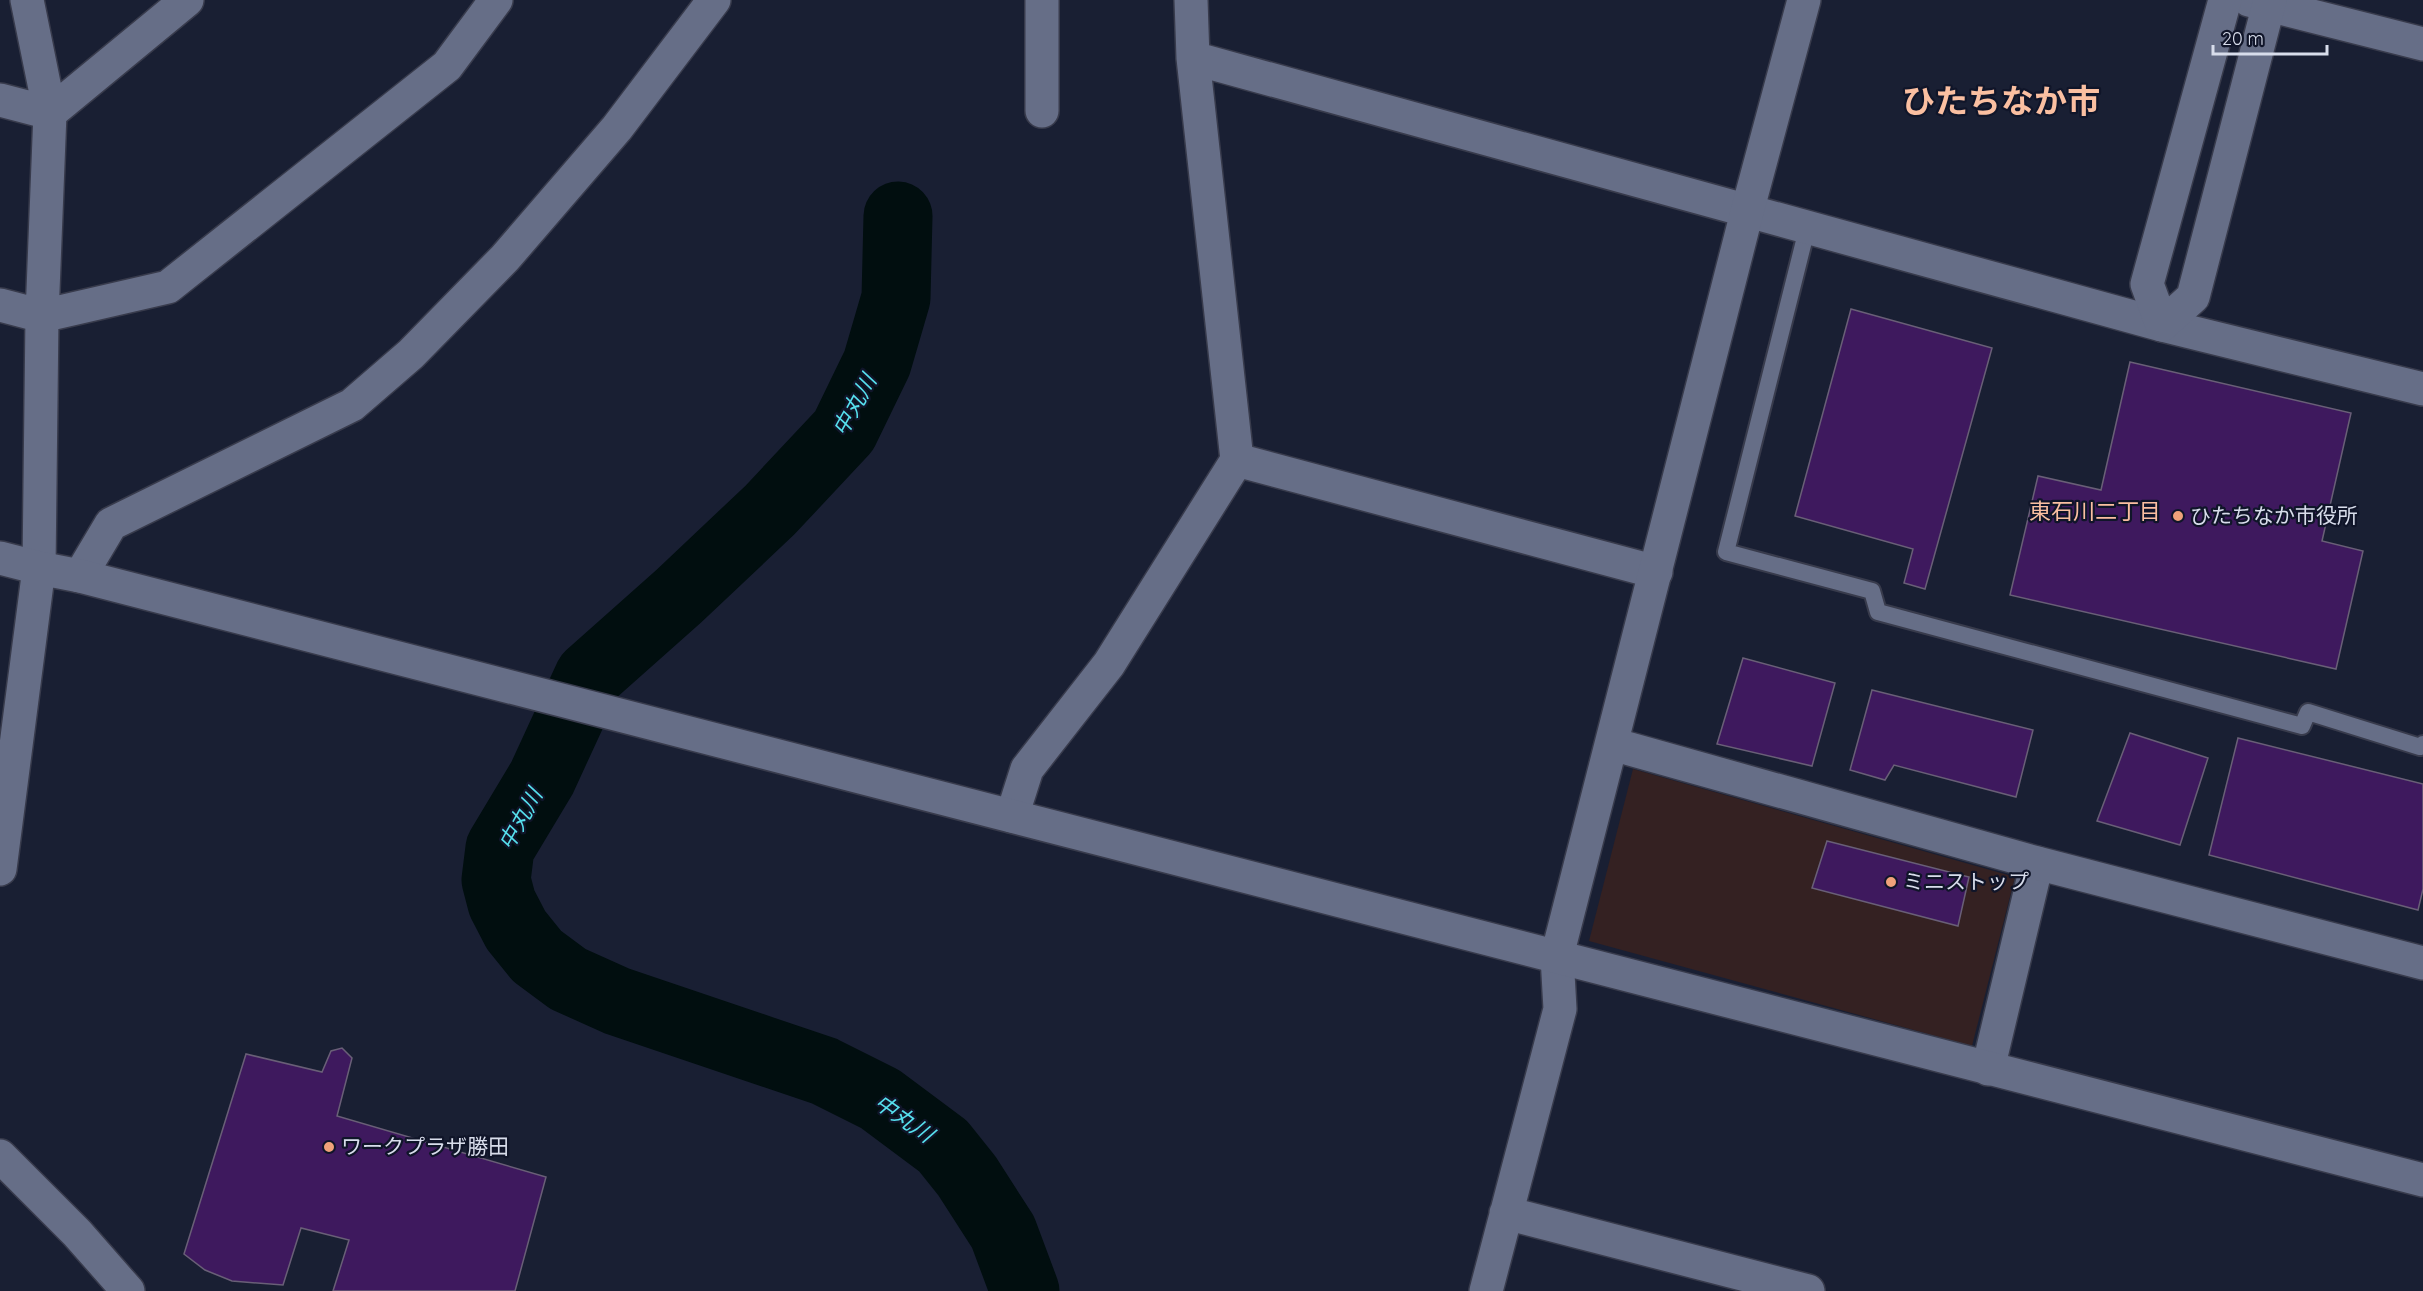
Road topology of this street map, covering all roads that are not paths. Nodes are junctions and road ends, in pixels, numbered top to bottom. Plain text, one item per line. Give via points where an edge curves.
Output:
1 (27, 0) edge
2 (187, 0) edge
3 (496, 0) edge
4 (714, 0) edge
5 (1042, 0) edge
6 (1191, 0) edge
7 (1803, 0) edge
8 (2225, 0) edge
9 (2262, 2) edge
10 (2423, 44) edge
11 (1193, 58) junction
12 (0, 100) edge
13 (1042, 111) dead end
14 (50, 113) junction
15 (1747, 212) junction
16 (1807, 229) junction
17 (0, 305) edge
18 (42, 316) junction
19 (2162, 325) junction
20 (2423, 389) edge
21 (1237, 460) junction
22 (0, 558) edge
23 (39, 568) junction
24 (1656, 572) junction
25 (80, 576) junction
26 (1612, 744) junction
27 (2423, 744) edge
28 (3, 812) edge
29 (1012, 816) junction
30 (2037, 863) junction
31 (0, 869) edge
32 (1557, 956) junction
33 (2423, 963) edge
34 (1988, 1070) junction
35 (0, 1156) edge
36 (2423, 1180) edge
37 (1506, 1213) junction
38 (128, 1291) edge
39 (1486, 1291) edge
40 (1808, 1291) edge

1 - 14 street
2 - 14 street
3 - 18 street via 447,66 168,287
4 - 25 street via 610,137 505,258 411,354 352,405 111,524
5 - 13 street
6 - 11 street
7 - 15 street
8 - 19 street via 2147,284
9 - 10 street
9 - 19 street via 2193,297
11 - 15 street
11 - 21 street
12 - 14 street
14 - 18 street
15 - 16 street
15 - 24 street
16 - 19 street
16 - 27 lane via 1726,552 1872,591 1878,612 2302,726 2308,712 2420,747
17 - 18 street
18 - 23 street
19 - 20 street
21 - 24 street
21 - 29 street via 1109,664 1027,769
22 - 23 street
23 - 25 street
23 - 28 street
24 - 26 street
25 - 29 street
26 - 30 street
26 - 32 street
28 - 31 street
29 - 32 street
30 - 33 street
30 - 34 street
32 - 34 street
32 - 37 street via 1560,1009
34 - 36 street
35 - 38 street
37 - 39 street
37 - 40 street

